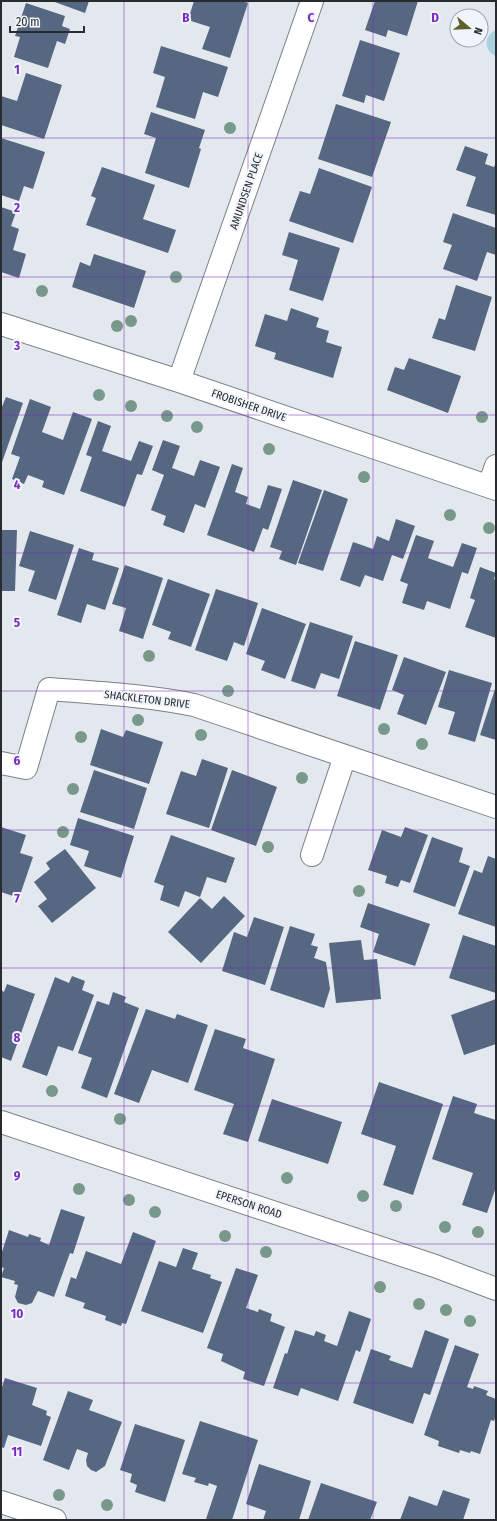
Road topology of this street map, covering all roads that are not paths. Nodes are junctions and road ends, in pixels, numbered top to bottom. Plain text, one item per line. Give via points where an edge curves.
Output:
1 (312, 1) edge
2 (1, 324) edge
3 (179, 381) junction
4 (496, 466) edge
5 (492, 488) edge
6 (345, 756) junction
7 (1, 763) edge
8 (496, 807) edge
9 (312, 855) dead end
10 (1, 1122) edge
11 (496, 1289) edge
12 (1, 1502) edge
13 (55, 1520) edge

1 - 3 street, AMUNDSEN PLACE
2 - 3 street, FROBISHER DRIVE
3 - 5 street, FROBISHER DRIVE
4 - 5 street
6 - 7 street, SHACKLETON DRIVE via 194,705 170,700 48,689 26,768
6 - 8 street, SHACKLETON DRIVE
6 - 9 street
10 - 11 street, EPERSON ROAD via 435,1266
12 - 13 street

